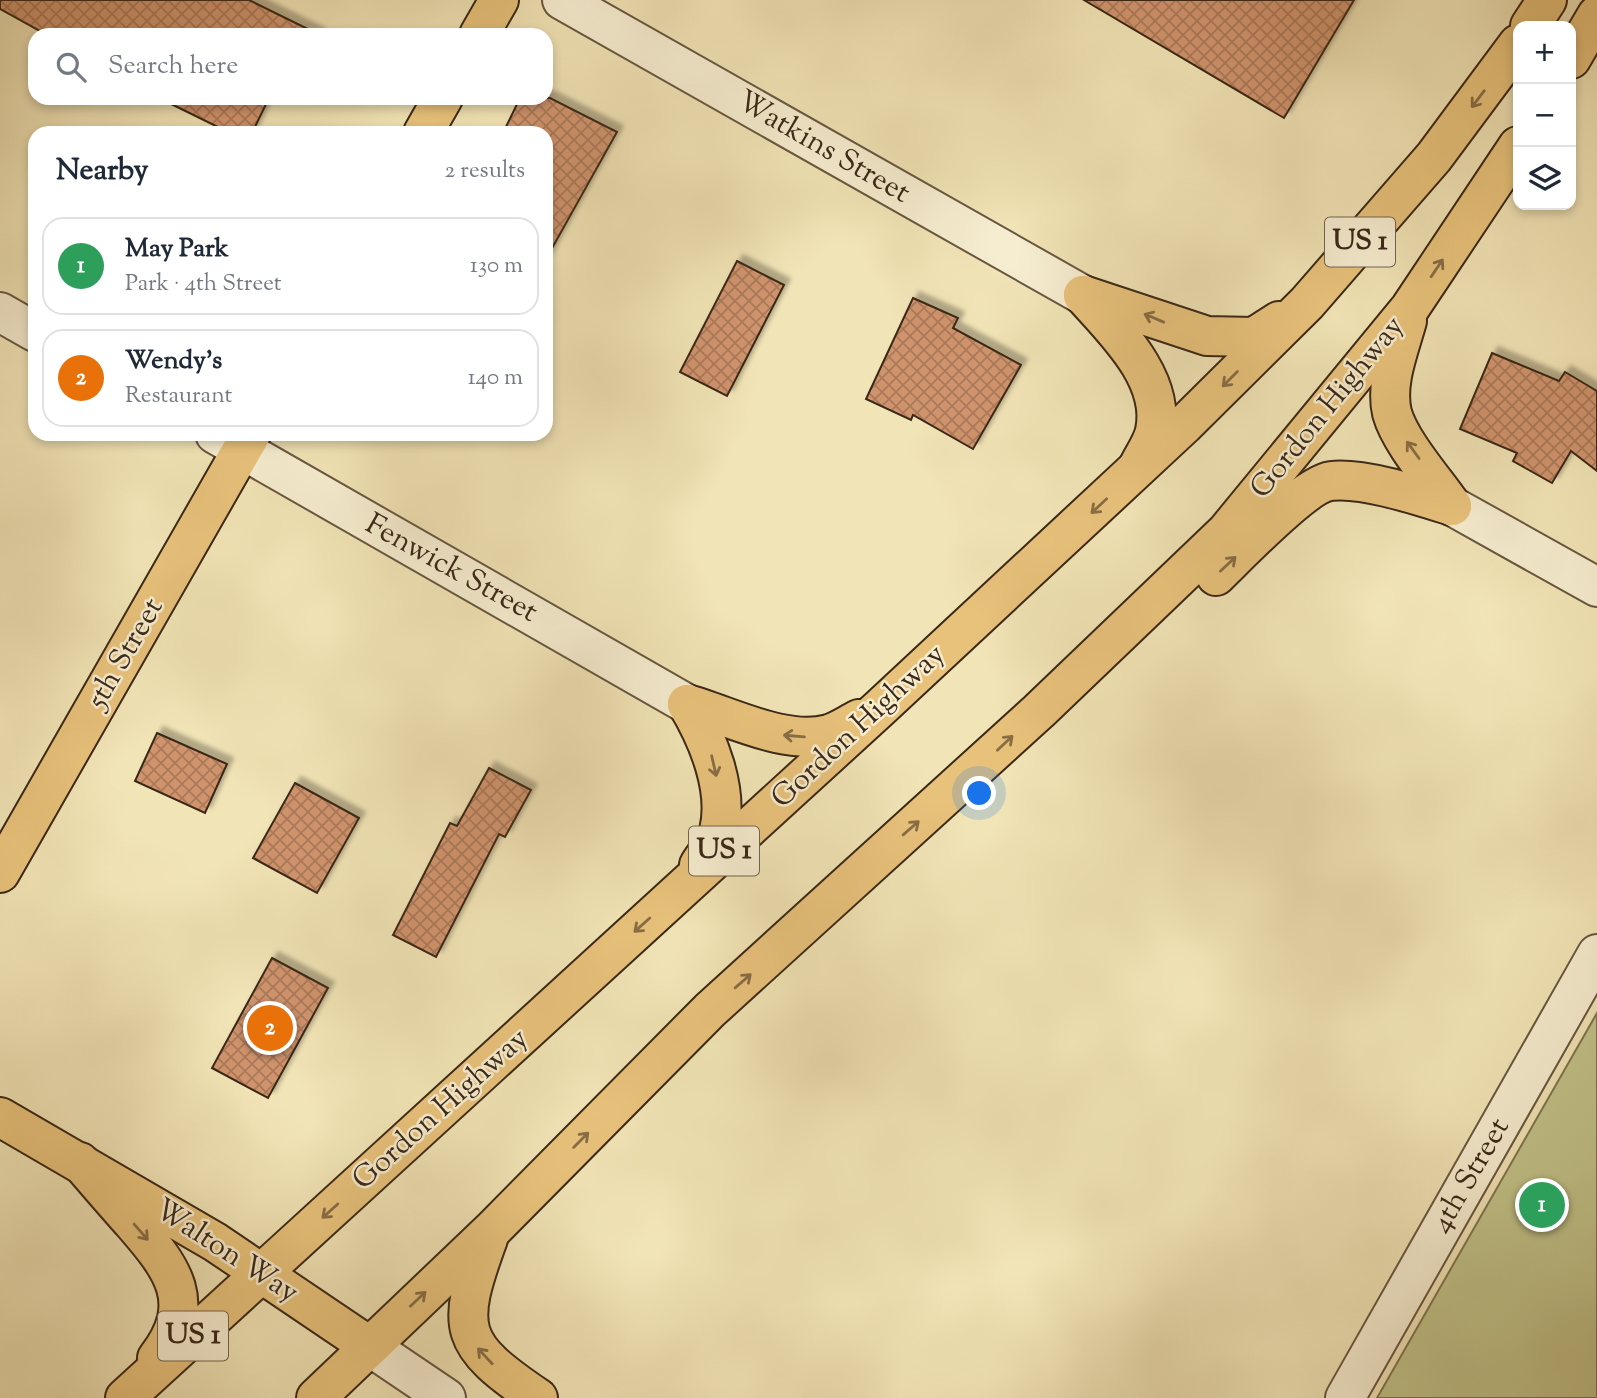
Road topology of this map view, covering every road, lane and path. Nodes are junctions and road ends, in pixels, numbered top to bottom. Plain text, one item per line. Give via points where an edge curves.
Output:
1 (499, 0) edge
2 (562, 0) edge
3 (1547, 0) edge
4 (1597, 15) edge
5 (1533, 21) edge
6 (484, 28) edge
7 (1513, 51) edge
8 (1576, 51) edge
9 (439, 105) edge
10 (427, 126) edge
11 (1517, 147) edge
12 (1083, 295) junction
13 (1307, 303) junction
14 (1410, 308) junction
15 (0, 313) edge
16 (28, 328) edge
17 (235, 441) edge
18 (239, 441) edge
19 (1135, 473) junction
20 (1451, 506) junction
21 (1597, 587) edge
22 (687, 704) junction
23 (880, 708) junction
24 (1039, 711) junction
25 (0, 873) edge
26 (687, 884) junction
27 (1597, 954) edge
28 (0, 1117) edge
29 (80, 1162) junction
30 (491, 1231) junction
31 (261, 1273) junction
32 (369, 1346) junction
33 (127, 1396) edge
34 (316, 1398) edge
35 (446, 1398) edge
36 (538, 1398) edge
37 (1345, 1398) edge

1 - 6 main road
2 - 12 street, Watkins Street
3 - 5 main road
4 - 8 main road
7 -> 13 main road, Gordon Highway / US 1 via 1434,157
9 - 10 main road
14 -> 11 main road, Gordon Highway / US 1
13 -> 12 main road via 1254,337 1233,338 1207,336
12 - 19 main road via 1125,343 1149,383 1155,432
13 -> 19 main road, Gordon Highway / US 1
20 -> 14 main road via 1393,414 1393,374
14 - 24 main road, Gordon Highway / US 1 via 1226,532
15 - 16 street
17 - 25 main road, 5th Street
18 - 22 street, Fenwick Street
19 -> 23 main road, Gordon Highway / US 1
20 - 21 street
24 -> 20 main road via 1151,636 1302,496 1329,481 1410,492
23 -> 22 main road via 830,733 806,737 784,735
22 -> 26 main road via 706,736 721,813 719,834
23 - 26 main road, Gordon Highway / US 1
30 -> 24 main road, Gordon Highway / US 1 via 710,1010
26 -> 31 main road, Gordon Highway / US 1
27 - 37 street, 4th Street
28 - 29 main road, Walton Way
29 - 31 main road, Walton Way
29 -> 33 main road via 166,1261 180,1300 171,1339
32 -> 30 main road, Gordon Highway / US 1
36 -> 30 main road via 480,1354 471,1336 469,1291
31 - 32 main road, Walton Way
31 - 33 main road, Gordon Highway / US 1
32 - 34 main road, Gordon Highway / US 1
32 - 35 street, Walton Way

